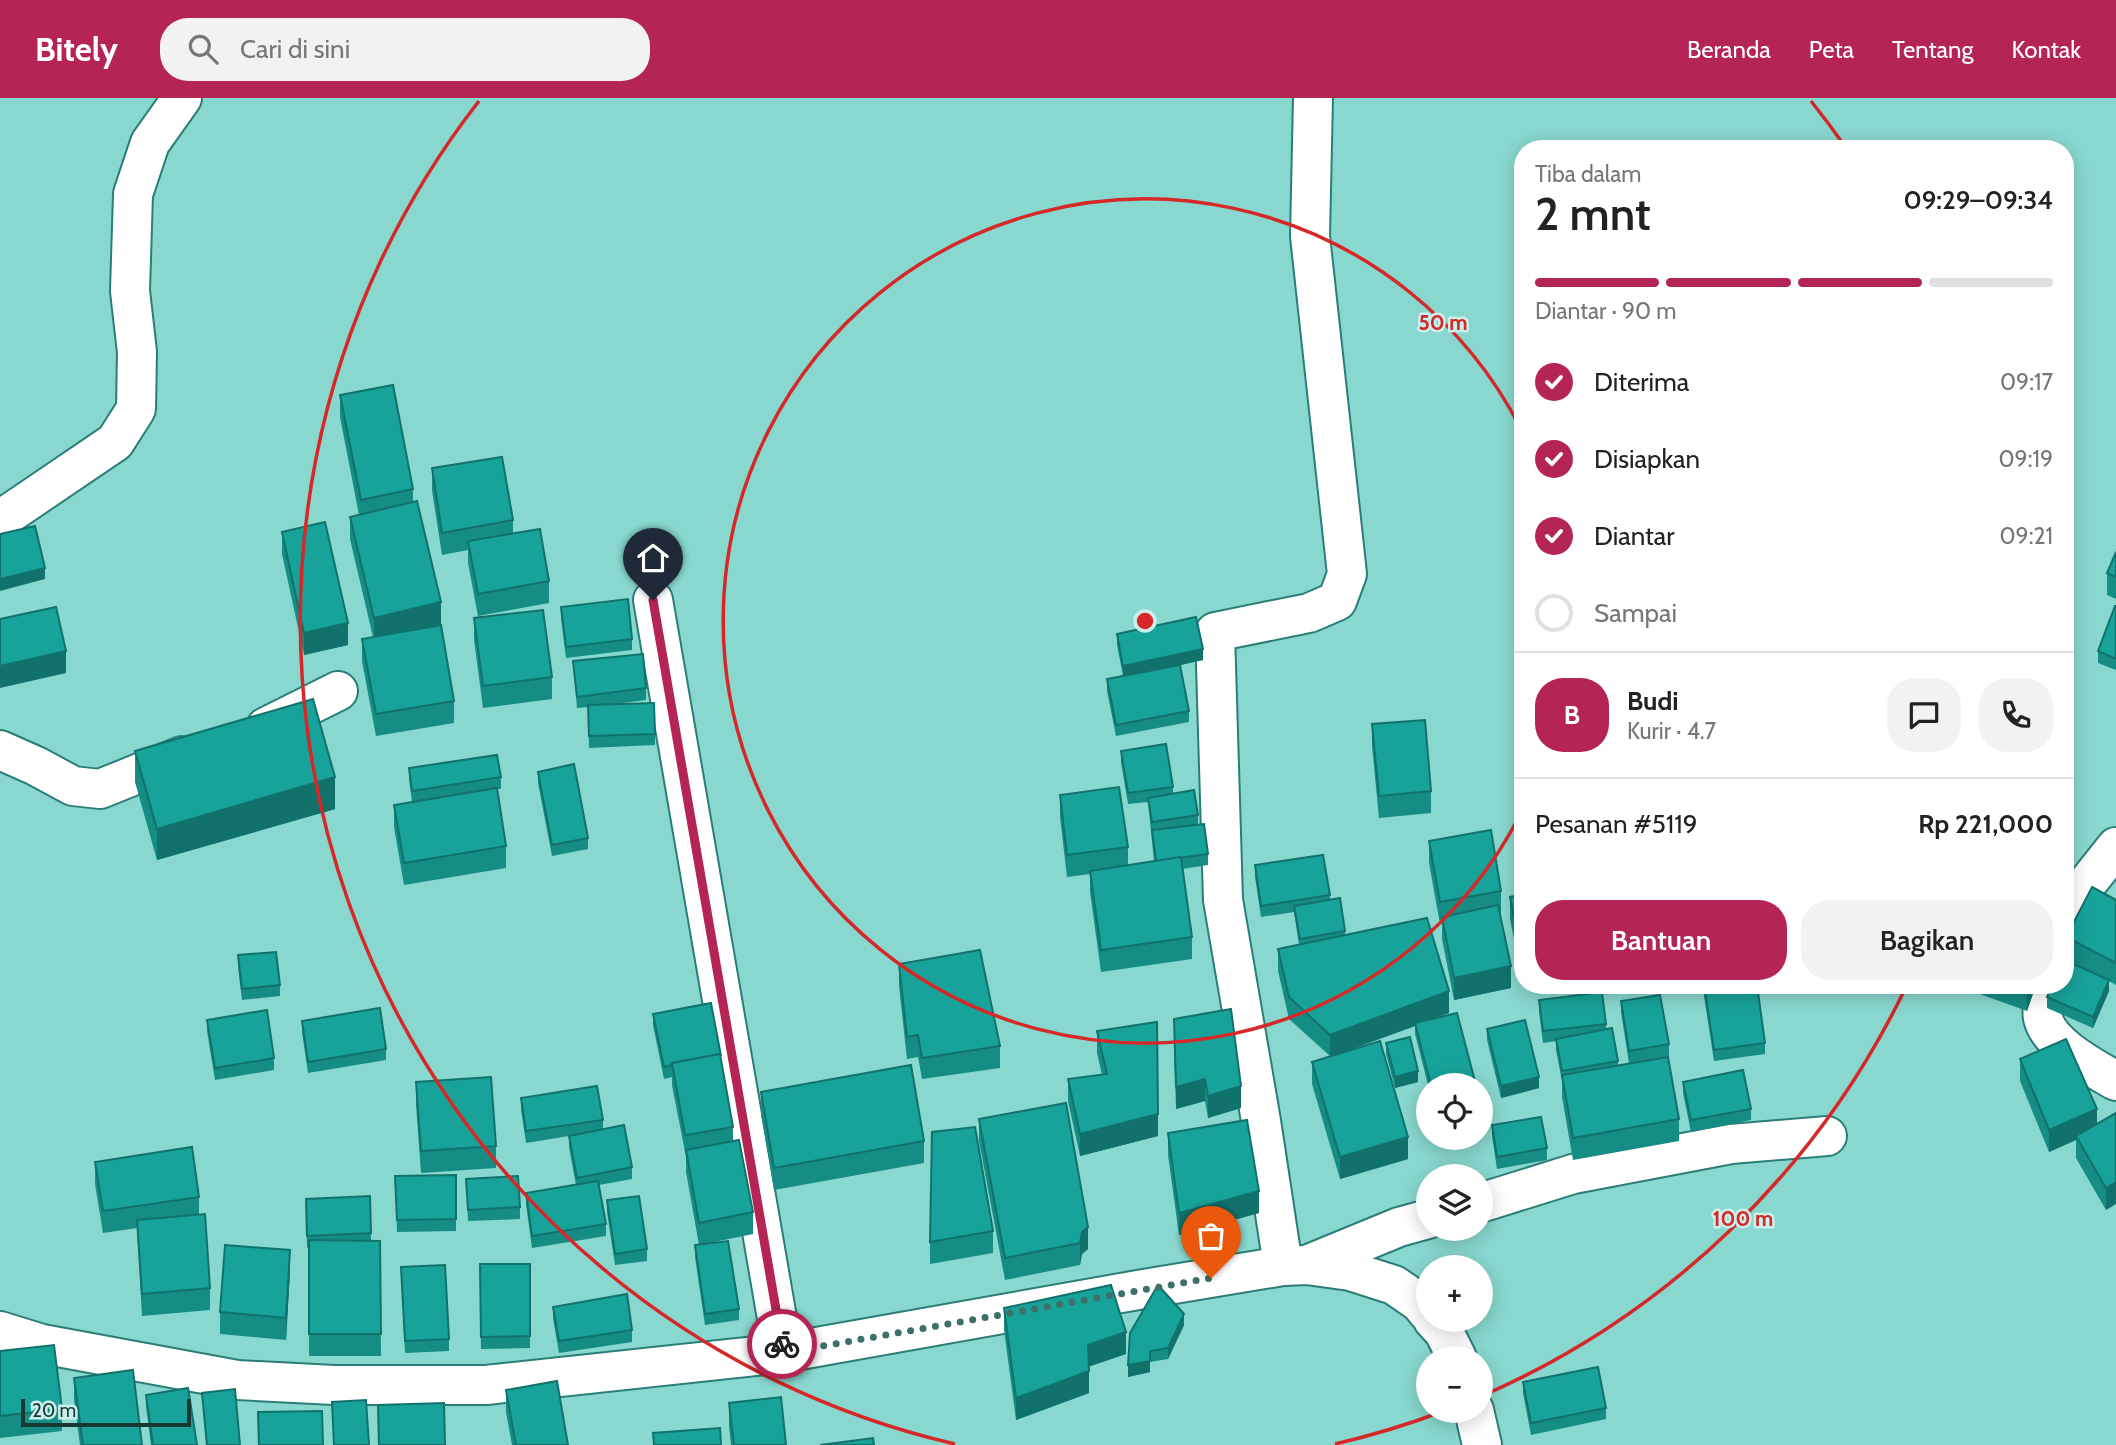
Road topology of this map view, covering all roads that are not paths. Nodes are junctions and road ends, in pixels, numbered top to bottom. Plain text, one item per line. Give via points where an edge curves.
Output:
1 (183, 98) edge
2 (1313, 98) edge
3 (0, 520) edge
4 (653, 600) dead end
5 (338, 691) dead end
6 (0, 750) edge
7 (2116, 847) edge
8 (2074, 900) edge
9 (2044, 994) edge
10 (2116, 1081) edge
11 (1827, 1136) dead end
12 (1493, 1199) edge
13 (1416, 1222) edge
14 (1295, 1265) junction
15 (1416, 1300) edge
16 (0, 1331) edge
17 (783, 1353) junction
18 (1477, 1423) edge
19 (1482, 1445) edge

1 - 3 street via 150,143 133,194 130,291 137,352 136,409 115,442
2 - 14 street via 1310,236 1347,574 1337,601 1319,609 1215,632 1223,900 1261,1121
4 - 17 street
5 - 6 street via 269,726 100,789 73,786
7 - 8 street
9 - 10 street via 2043,1018 2054,1038
11 - 12 street via 1731,1144 1573,1174
13 - 14 street
14 - 15 street via 1350,1271 1394,1285
14 - 17 street
16 - 17 street via 42,1344 237,1380 334,1385 486,1385
18 - 19 street

